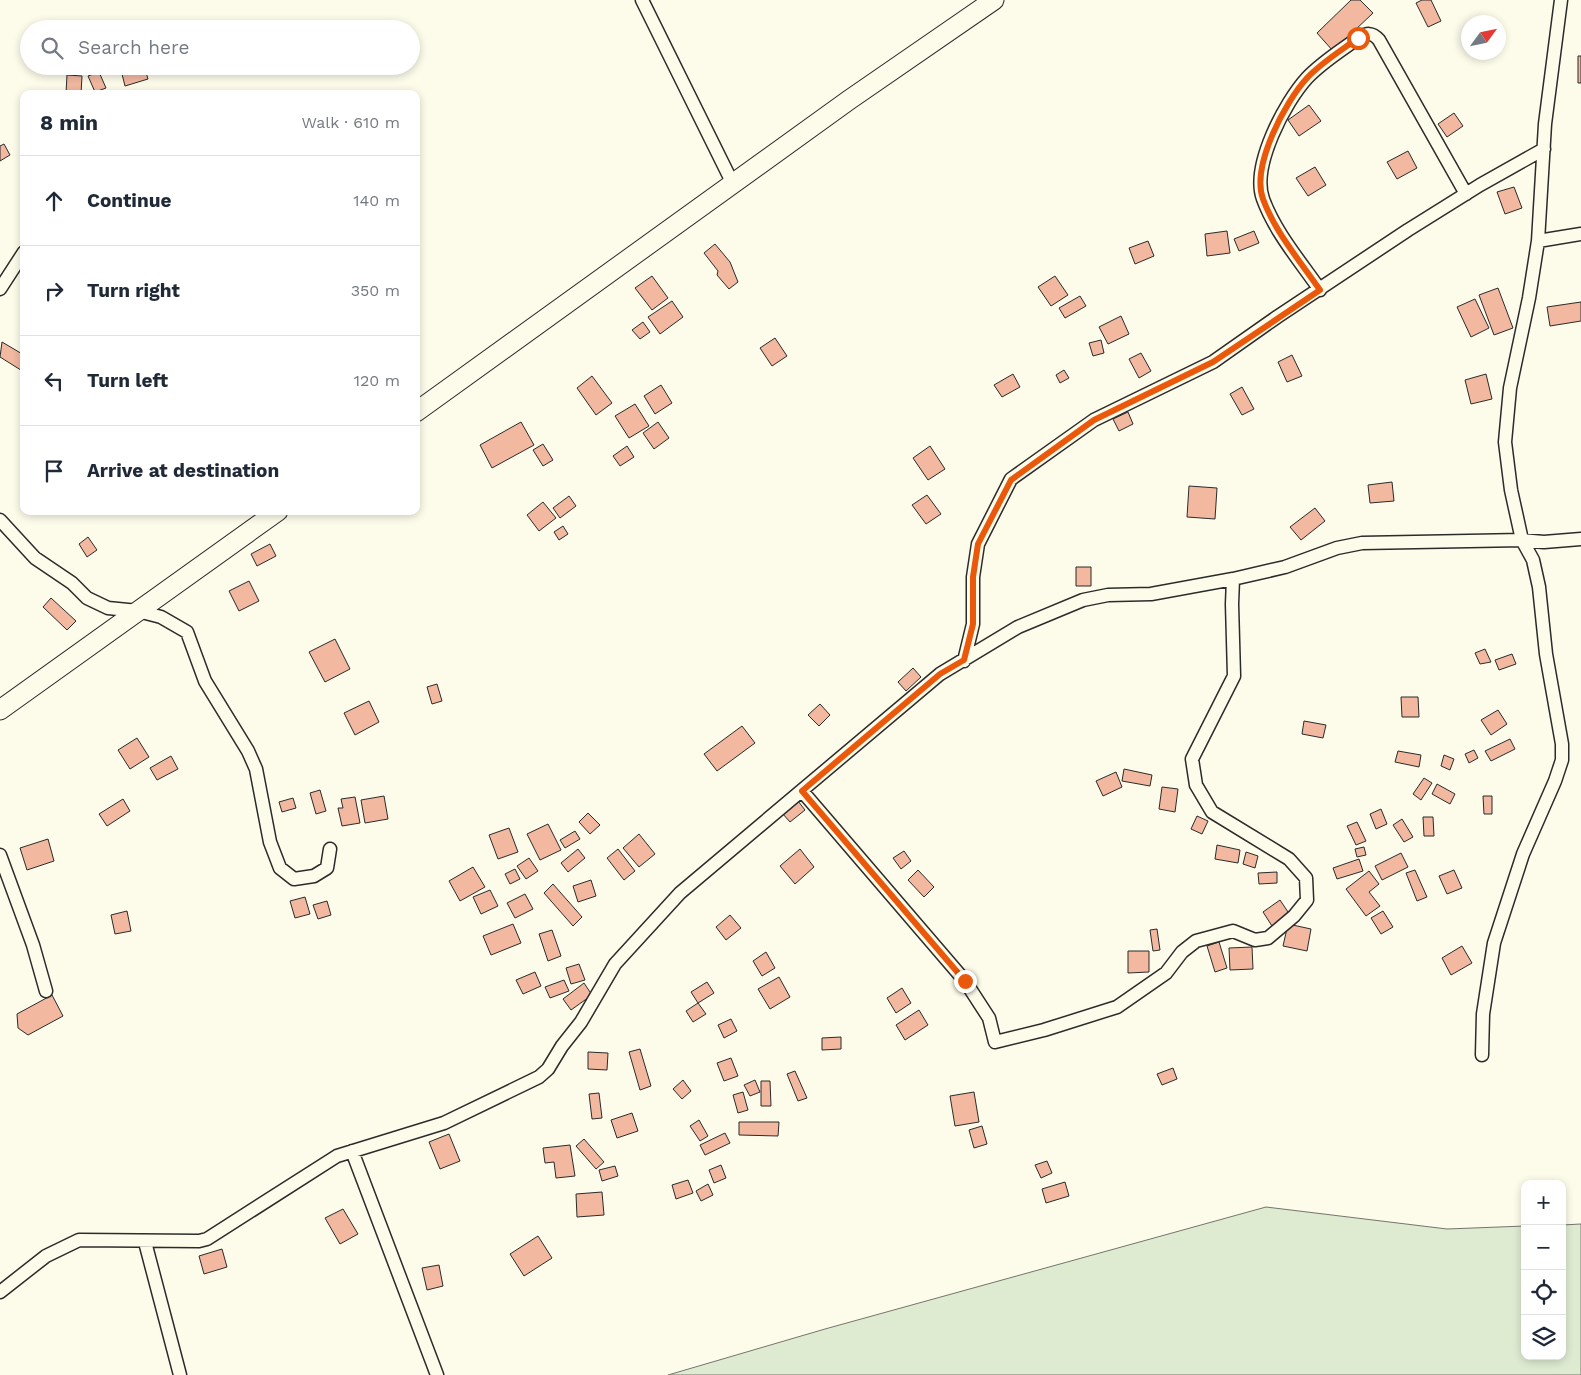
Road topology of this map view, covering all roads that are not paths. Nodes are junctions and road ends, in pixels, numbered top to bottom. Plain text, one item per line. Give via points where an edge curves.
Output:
1 (642, 0) edge
2 (994, 0) edge
3 (1561, 0) edge
4 (1544, 149) junction
5 (733, 184) junction
6 (1466, 194) junction
7 (1581, 234) edge
8 (1538, 241) junction
9 (20, 258) edge
10 (0, 289) edge
11 (1320, 290) junction
12 (420, 409) edge
13 (272, 515) edge
14 (0, 520) edge
15 (1581, 539) edge
16 (1522, 540) junction
17 (1233, 579) junction
18 (138, 611) junction
19 (964, 660) junction
20 (0, 710) edge
21 (802, 791) junction
22 (330, 849) dead end
23 (0, 855) edge
24 (46, 991) dead end
25 (1482, 1055) dead end
26 (352, 1151) junction
27 (146, 1242) junction
28 (0, 1292) edge
29 (180, 1375) edge
30 (437, 1375) edge

1 - 5 street
2 - 5 street
3 - 4 street
4 - 6 street
4 - 8 street
5 - 12 street
6 - 11 street
6 - 11 street via 1379,40 1367,33 1358,38 1308,77 1287,103 1264,155 1262,198 1286,241
7 - 8 street
8 - 16 street via 1510,388 1504,442
9 - 10 street
11 - 19 street via 1213,362 1094,420 1011,480 978,544 973,577 973,624
13 - 18 street
14 - 18 street via 35,558 72,583 87,598 108,608
15 - 16 street
16 - 17 street via 1362,543
16 - 25 street via 1533,560 1539,588 1562,760 1523,854 1494,943 1483,1014
17 - 19 street via 1151,594 1108,594 1083,600 1018,627
17 - 21 street via 1234,676 1192,759 1196,785 1212,812 1289,859 1306,878 1307,900 1268,938 1255,940 1233,931 1196,941 1182,952 1166,973 1117,1007 995,1042 989,1018 965,981
18 - 20 street
18 - 22 street via 161,617 187,632 205,681 256,769 270,842 280,868 294,879 314,876 327,868
19 - 21 street via 940,674
21 - 26 street via 680,893 632,944 615,964 581,1022 539,1077 444,1123
23 - 24 street
26 - 27 street via 314,1170 207,1239
26 - 30 street
27 - 28 street via 79,1240 46,1256
27 - 29 street

